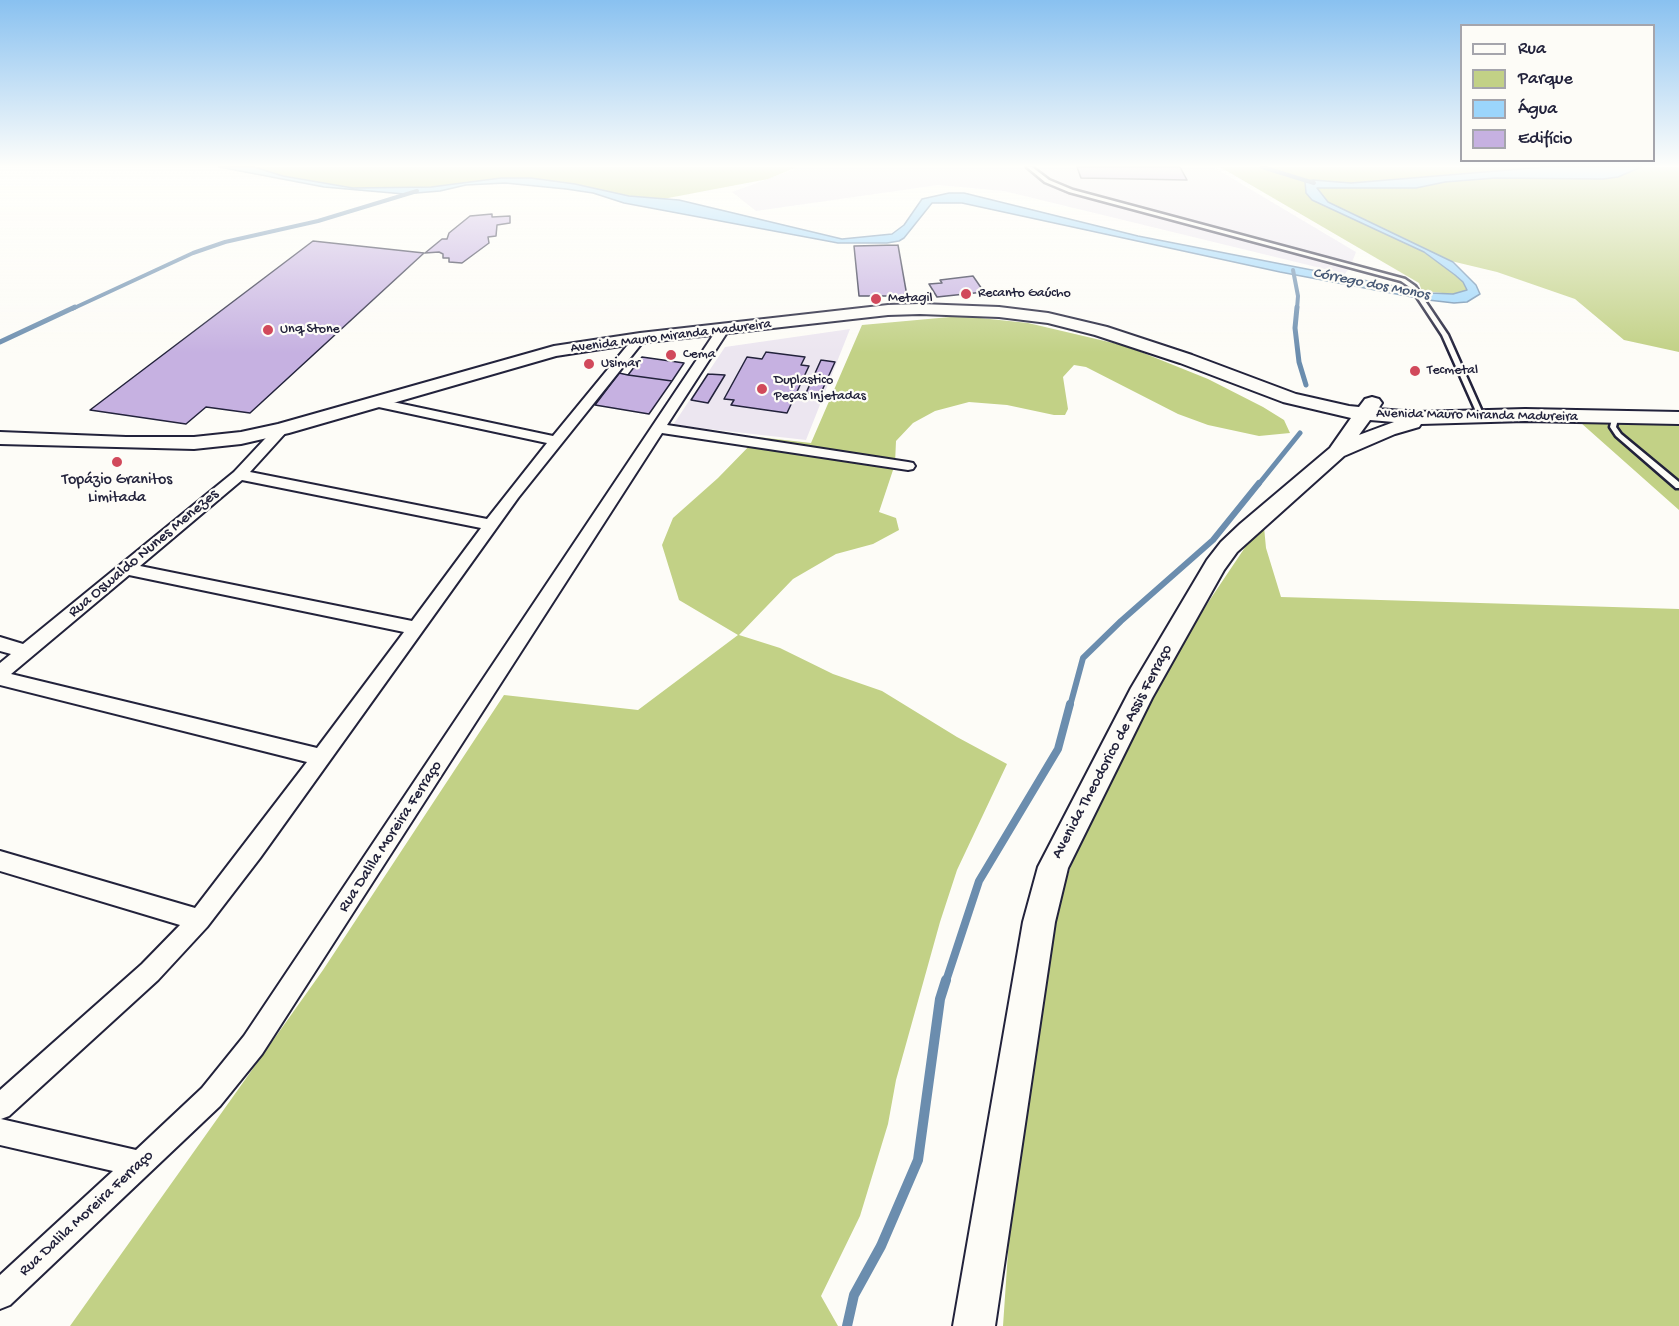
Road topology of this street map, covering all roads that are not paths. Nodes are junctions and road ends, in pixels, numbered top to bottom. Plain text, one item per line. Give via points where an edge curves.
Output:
1 (1214, 229) edge
2 (722, 331) junction
3 (640, 338) junction
4 (1269, 390) junction
5 (1290, 398) junction
6 (374, 402) junction
7 (1370, 407) junction
8 (1478, 408) junction
9 (1616, 415) junction
10 (1440, 418) junction
11 (1679, 418) edge
12 (658, 428) junction
13 (282, 429) junction
14 (0, 438) edge
15 (557, 441) junction
16 (1341, 447) junction
17 (908, 466) dead end
18 (239, 475) junction
19 (1679, 486) edge
20 (492, 525) junction
21 (127, 569) junction
22 (417, 628) junction
23 (0, 644) edge
24 (26, 651) junction
25 (0, 673) edge
26 (0, 678) edge
27 (321, 757) junction
28 (0, 861) edge
29 (199, 920) junction
30 (0, 1107) edge
31 (0, 1132) edge
32 (141, 1164) junction
33 (0, 1295) edge
34 (974, 1326) edge

1 - 8 lane via 1395,277 1413,287 1444,336
2 - 3 main road, Avenida Mauro Miranda Madureira
2 - 4 main road, Avenida Mauro Miranda Madureira via 888,310 939,309 1048,318 1101,331
2 - 12 street, Rua Dalila Moreira Ferraço
3 - 6 main road, Avenida Mauro Miranda Madureira via 544,354
3 - 15 street
4 - 5 main road, Avenida Mauro Miranda Madureira
4 - 7 main road, Avenida Mauro Miranda Madureira
5 - 7 main road, Avenida Mauro Miranda Madureira
5 - 16 main road via 1314,413
6 - 13 main road, Avenida Mauro Miranda Madureira
6 - 15 street
7 - 8 main road, Avenida Mauro Miranda Madureira
7 - 10 main road, Avenida Mauro Miranda Madureira
7 - 16 main road, Avenida Theodorico de Assis Ferraço
8 - 9 main road, Avenida Mauro Miranda Madureira via 1525,415
8 - 10 main road, Avenida Mauro Miranda Madureira
9 - 11 main road, Avenida Mauro Miranda Madureira
9 - 19 lane via 1613,427 1618,435
10 - 16 main road, Avenida Theodorico de Assis Ferraço via 1388,430
12 - 17 street
12 - 32 street, Rua Dalila Moreira Ferraço via 253,1045 211,1097
13 - 14 main road, Avenida Mauro Miranda Madureira via 194,443
13 - 18 street, Rua Oswaldo Nunes Menezes
15 - 20 street
16 - 34 main road, Avenida Theodorico de Assis Ferraço via 1248,529 1215,566 1140,695 1053,867 1040,922
18 - 20 street
18 - 21 street, Rua Oswaldo Nunes Menezes
20 - 22 street
21 - 22 street
21 - 24 street, Rua Oswaldo Nunes Menezes
22 - 27 street
23 - 24 street
24 - 25 street, Rua Oswaldo Nunes Menezes
26 - 27 street
27 - 29 street
28 - 29 street
29 - 30 street via 150,972
31 - 32 street
32 - 33 street, Rua Dalila Moreira Ferraço

